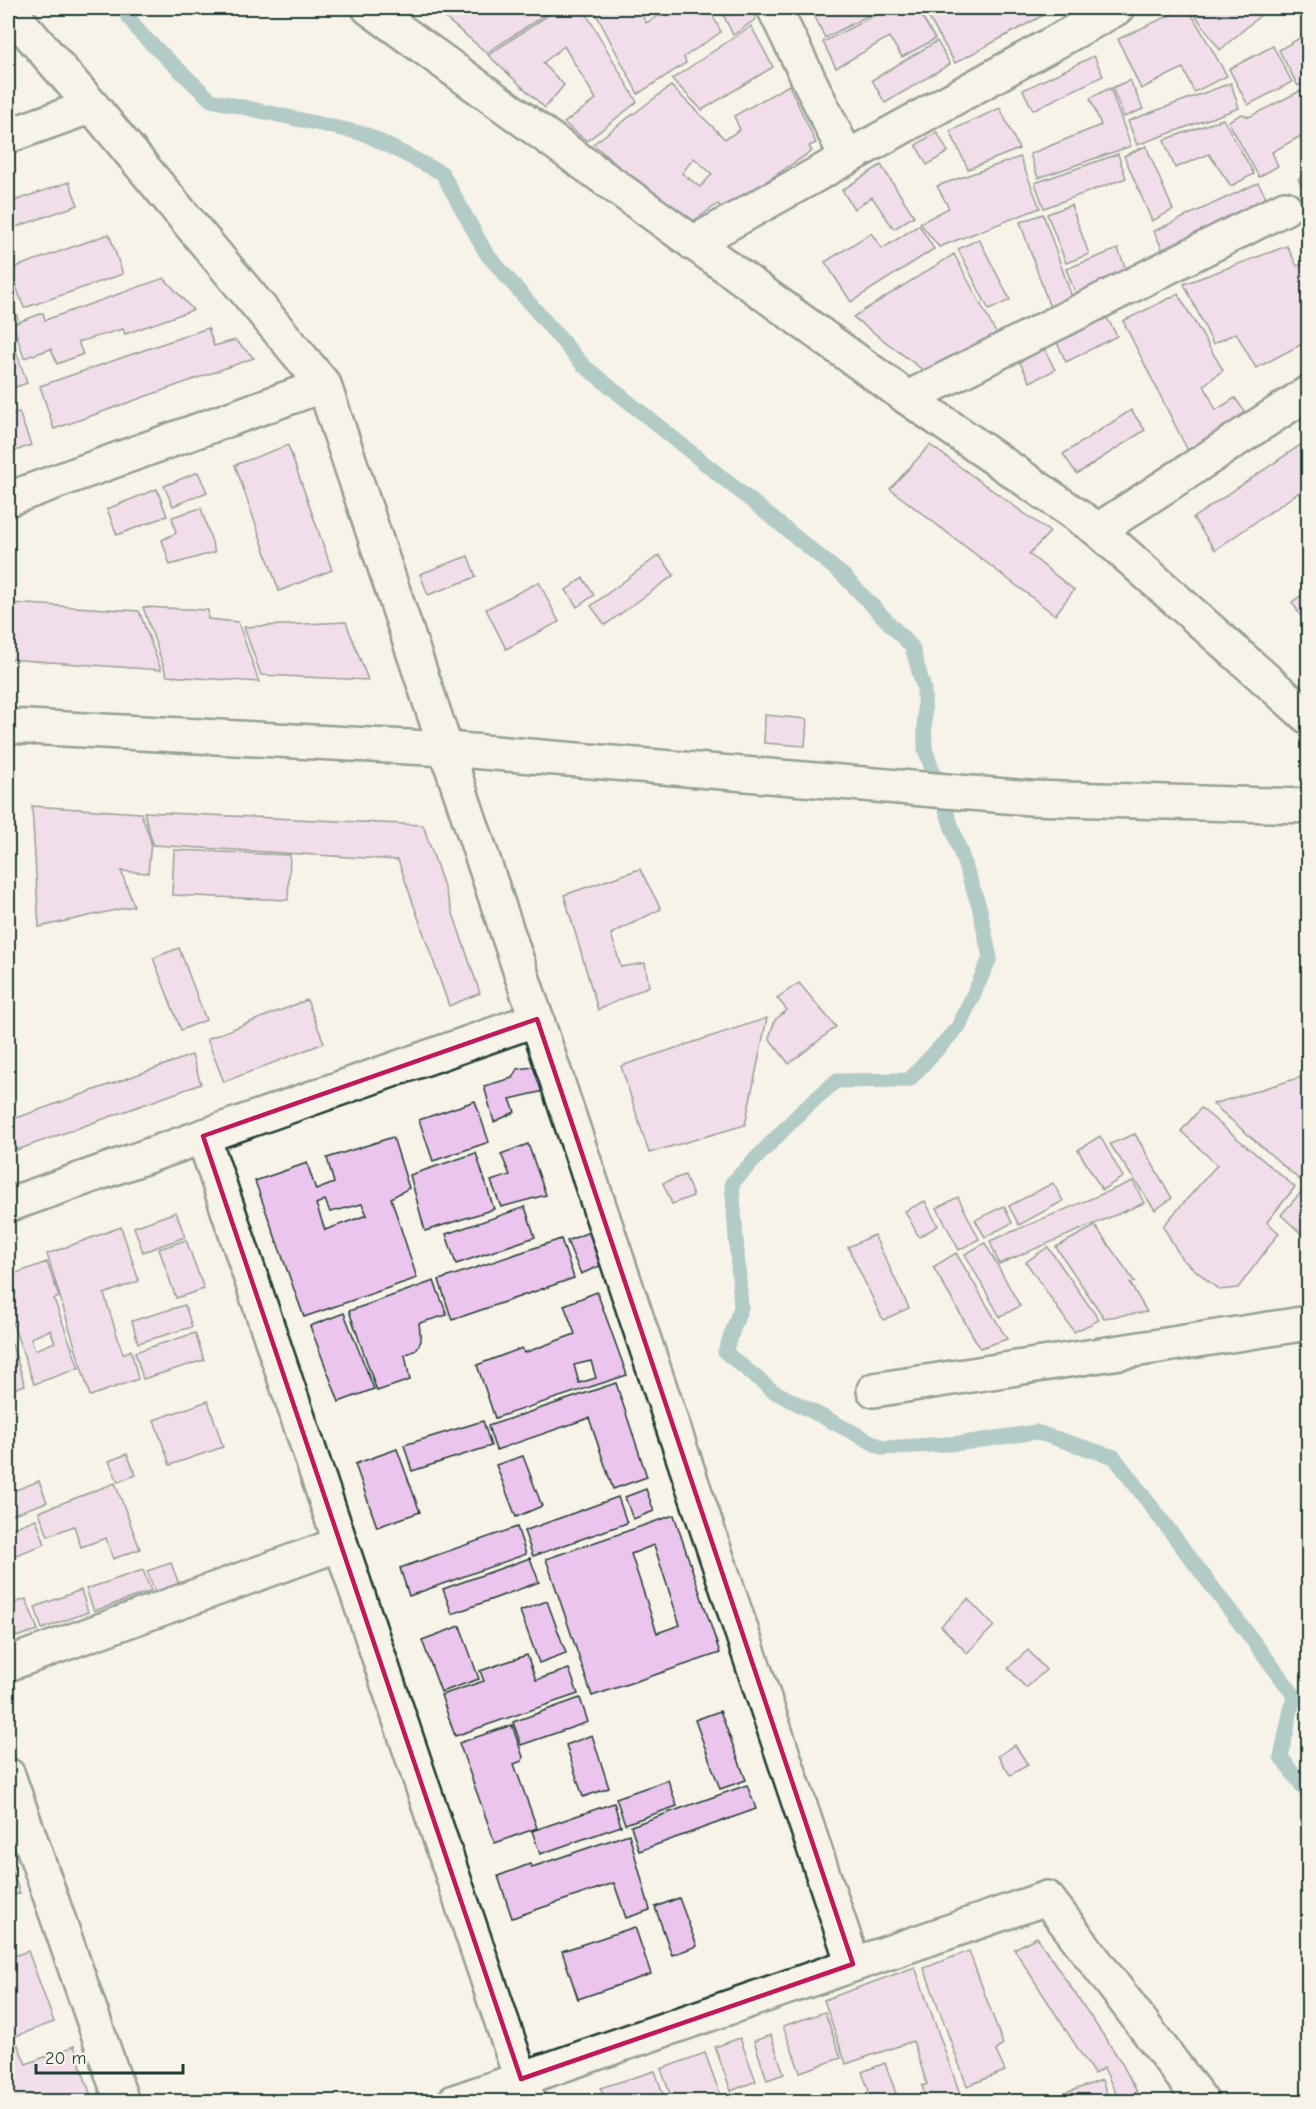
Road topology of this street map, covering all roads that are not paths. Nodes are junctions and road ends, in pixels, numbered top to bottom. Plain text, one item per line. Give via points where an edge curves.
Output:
1 (369, 8) edge
2 (774, 8) edge
3 (1117, 8) edge
4 (8, 9) edge
5 (92, 106) junction
6 (8, 136) edge
7 (847, 158) junction
8 (1285, 208) dead end
9 (693, 243) junction
10 (324, 385) junction
11 (1308, 393) edge
12 (908, 398) junction
13 (8, 499) edge
14 (1098, 530) junction
15 (1308, 717) edge
16 (8, 726) edge
17 (447, 749) junction
18 (1308, 806) edge
19 (537, 1019) junction
20 (203, 1136) junction
21 (8, 1205) edge
22 (1308, 1323) edge
23 (874, 1390) dead end
24 (340, 1544) junction
25 (8, 1664) edge
26 (8, 1775) edge
27 (853, 1964) junction
28 (525, 2090) edge
29 (122, 2102) edge
30 (454, 2102) edge
31 (1202, 2102) edge

1 - 9 street
2 - 7 street
3 - 7 street
4 - 5 street
5 - 6 street
5 - 10 street
7 - 9 street
8 - 12 street
9 - 12 street
10 - 13 street
10 - 17 street
11 - 14 street
12 - 14 street
14 - 15 street
16 - 17 street
17 - 18 street via 1030,798
17 - 19 street
19 - 20 street
19 - 27 street
20 - 21 street
20 - 24 street
22 - 23 street
24 - 25 street
24 - 28 street
26 - 29 street
27 - 28 street
27 - 31 street via 1047,1898
28 - 30 street

